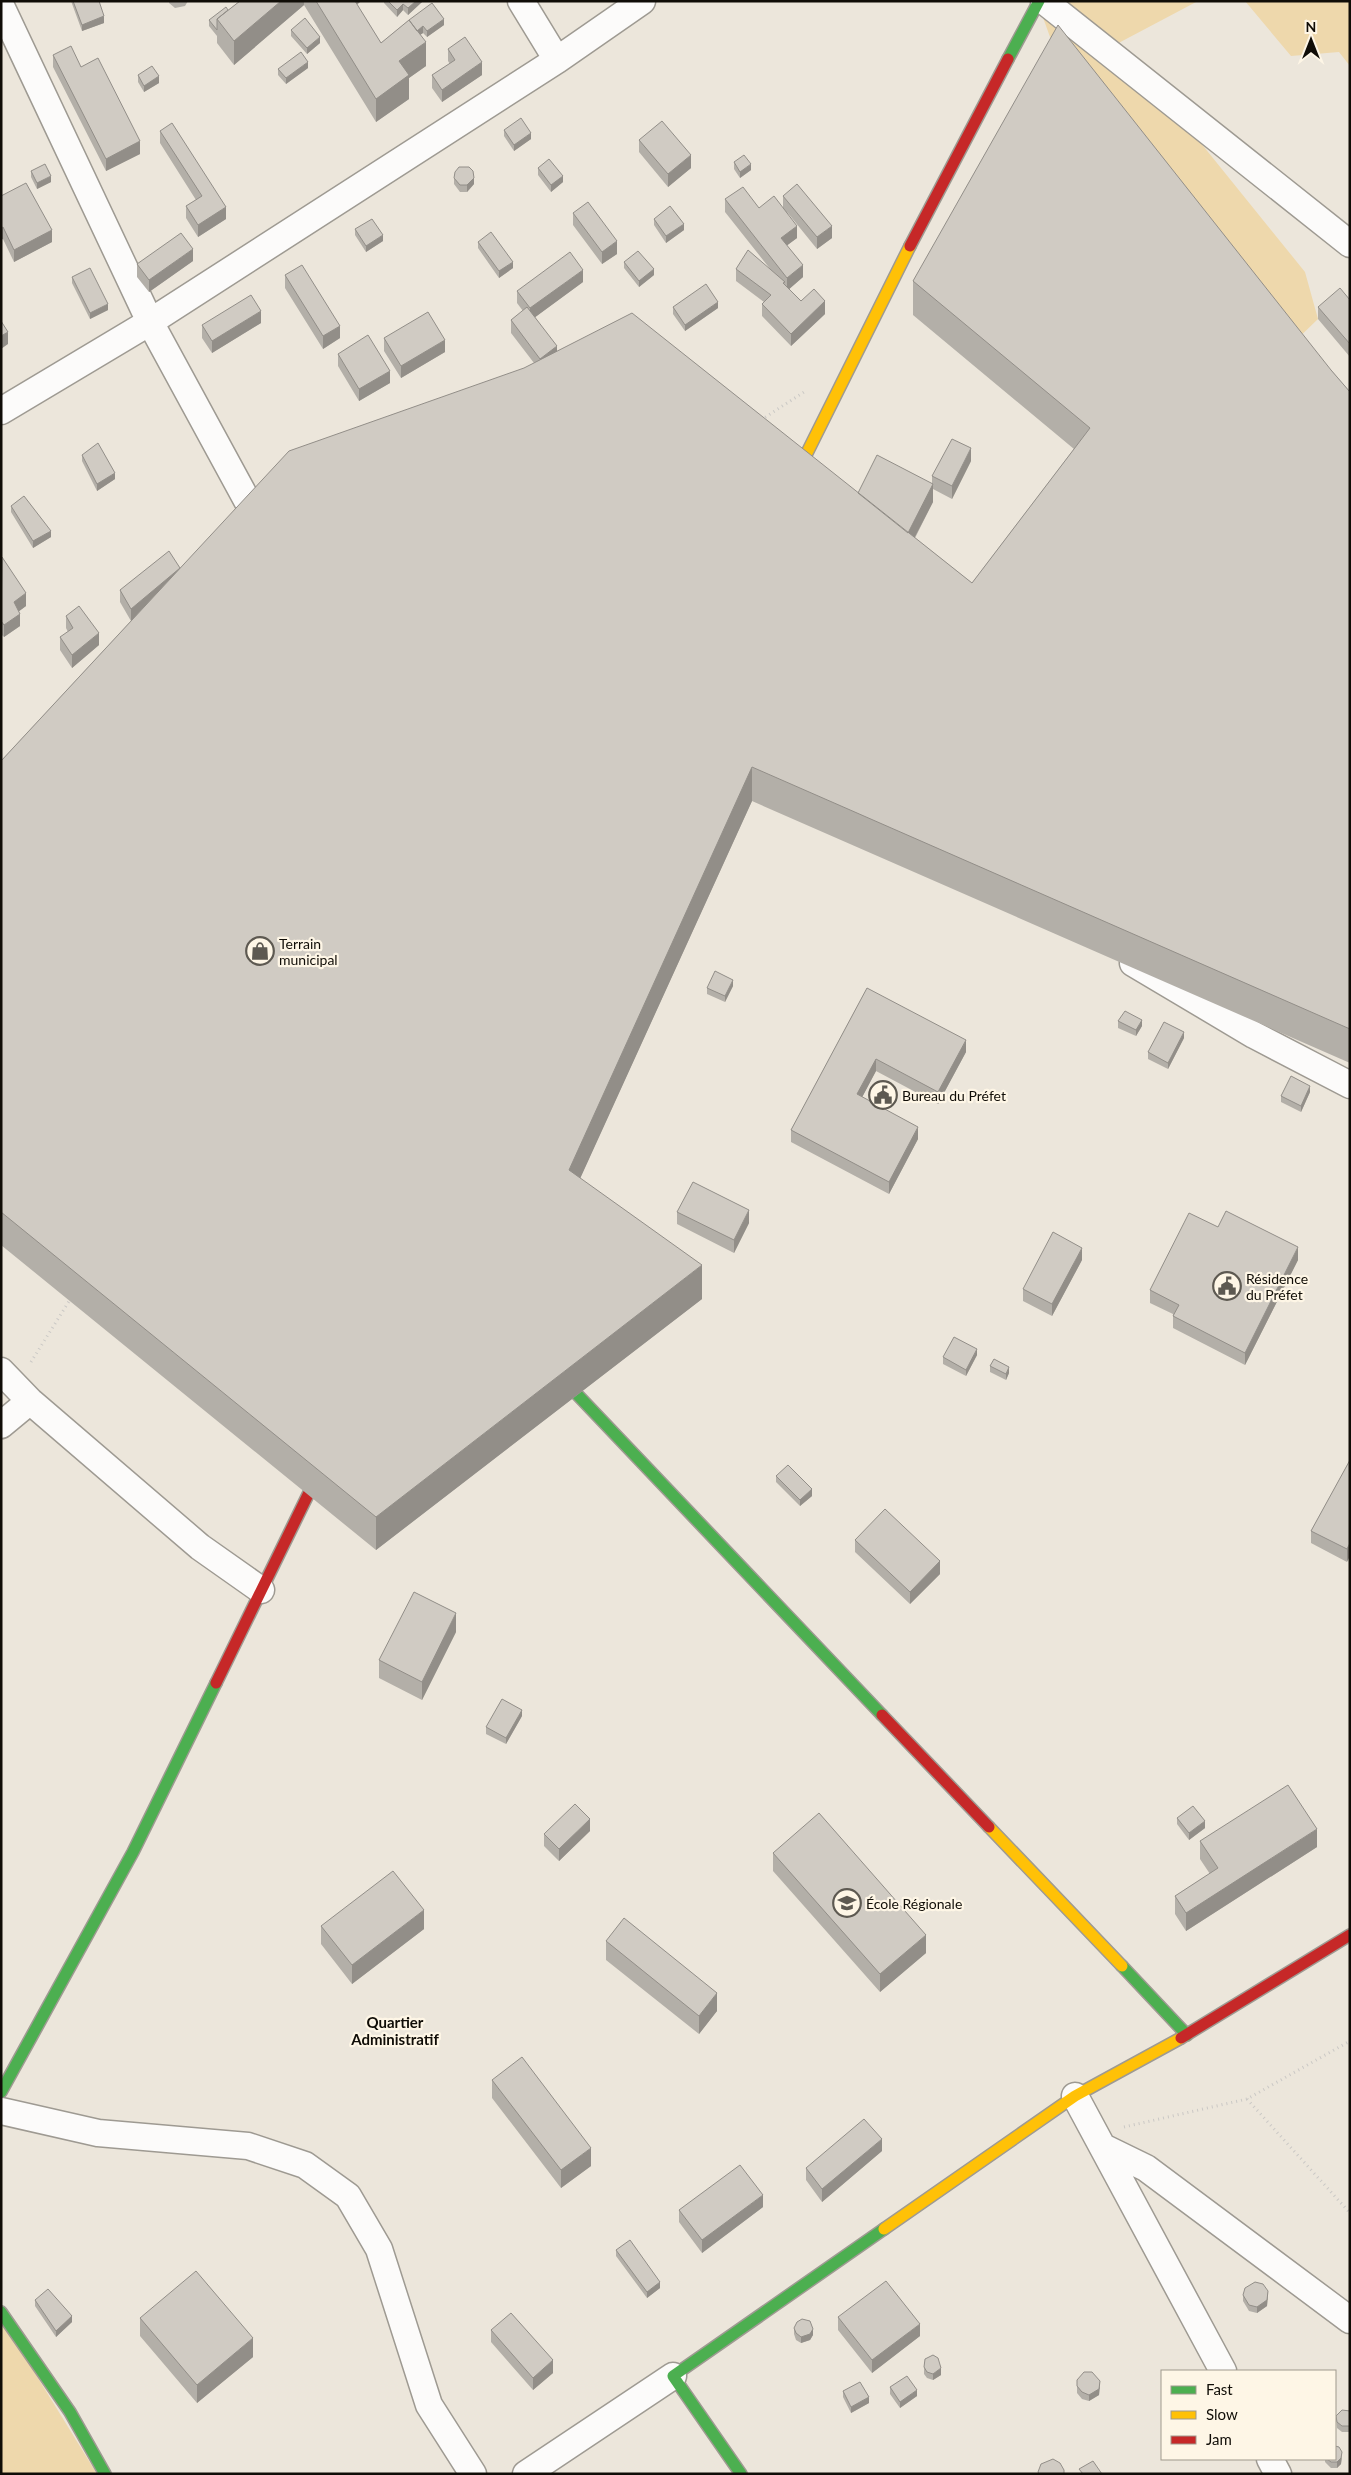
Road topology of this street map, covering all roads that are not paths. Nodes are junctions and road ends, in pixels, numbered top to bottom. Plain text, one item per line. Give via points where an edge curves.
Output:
1 (521, 1) edge
2 (642, 1) edge
3 (1038, 1) edge
4 (1044, 1) edge
5 (1, 6) edge
6 (557, 60) junction
7 (1350, 244) edge
8 (150, 322) junction
9 (1, 411) edge
10 (786, 496) edge
11 (271, 544) edge
12 (1108, 949) edge
13 (1274, 1014) edge
14 (1254, 1034) junction
15 (1350, 1085) edge
16 (542, 1357) edge
17 (15, 1386) edge
18 (1, 1425) edge
19 (332, 1447) edge
20 (262, 1590) junction
21 (1350, 1935) edge
22 (1187, 2036) junction
23 (1, 2092) edge
24 (1075, 2096) junction
25 (1, 2110) edge
26 (1101, 2141) junction
27 (1, 2312) edge
28 (1350, 2320) edge
29 (1222, 2370) edge
30 (673, 2376) junction
31 (1271, 2460) edge
32 (105, 2474) edge
33 (473, 2474) edge
34 (526, 2474) edge
35 (741, 2474) edge
36 (1278, 2474) edge

1 - 6 street
2 - 6 street
3 - 10 street via 884,295
4 - 7 street
5 - 8 street
6 - 8 street
8 - 9 street
8 - 11 street
12 - 14 street
13 - 14 street
14 - 15 street
16 - 22 street
17 - 18 street
17 - 20 street via 200,1547
19 - 20 street
20 - 23 street via 133,1852
21 - 22 street
22 - 24 street
24 - 26 street
24 - 30 street
25 - 33 street via 98,2132 248,2146 305,2165 348,2196 379,2249 429,2405
26 - 28 street via 1146,2168
26 - 29 street
27 - 32 street via 70,2412
30 - 34 street
30 - 35 street
31 - 36 street

